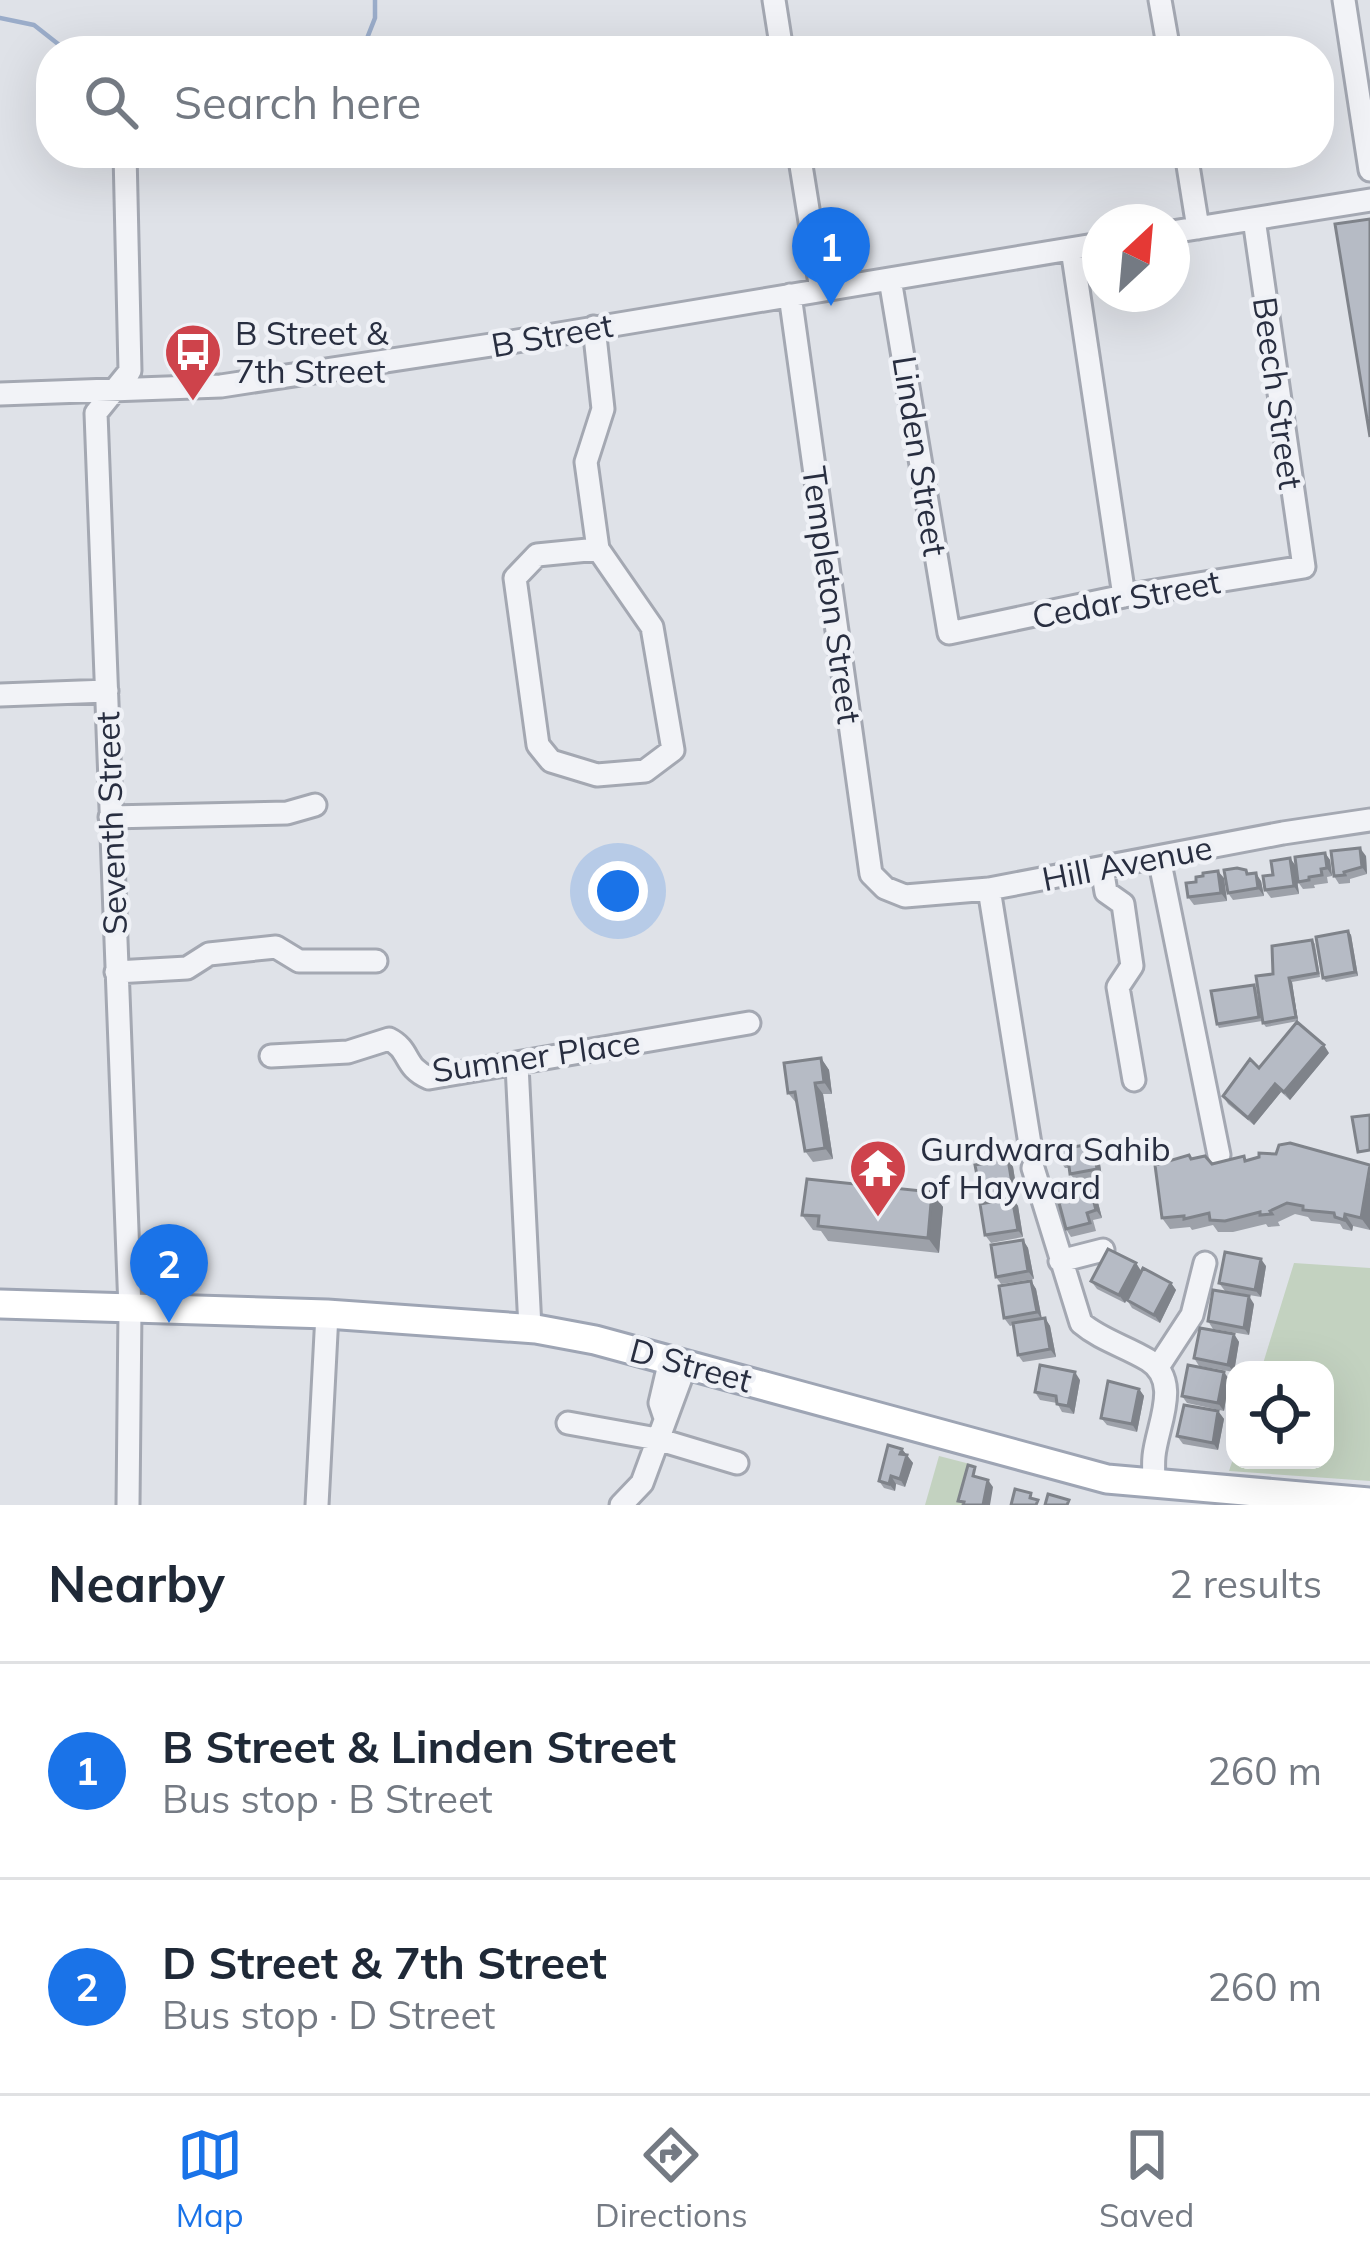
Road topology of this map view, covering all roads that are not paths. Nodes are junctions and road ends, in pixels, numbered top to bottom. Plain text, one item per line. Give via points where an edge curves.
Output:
1 (774, 0) edge
2 (1160, 0) edge
3 (1344, 0) edge
4 (780, 36) edge
5 (1166, 36) edge
6 (125, 168) edge
7 (801, 168) edge
8 (1188, 168) edge
9 (1370, 170) edge
10 (1370, 200) edge
11 (1254, 219) junction
12 (1198, 228) junction
13 (1190, 229) edge
14 (1082, 247) edge
15 (1072, 249) junction
16 (890, 279) junction
17 (821, 290) junction
18 (790, 295) junction
19 (594, 328) junction
20 (114, 389) junction
21 (0, 394) edge
22 (598, 549) junction
23 (1304, 567) joint
24 (1124, 596) junction
25 (949, 633) joint
26 (106, 691) junction
27 (0, 695) edge
28 (316, 805) dead end
29 (110, 817) junction
30 (1370, 820) edge
31 (1160, 858) junction
32 (1102, 868) junction
33 (885, 888) joint
34 (989, 890) junction
35 (376, 961) dead end
36 (116, 972) junction
37 (749, 1023) dead end
38 (271, 1056) dead end
39 (517, 1065) junction
40 (1133, 1080) dead end
41 (1219, 1155) dead end
42 (1103, 1250) edge
43 (1060, 1261) junction
44 (1205, 1263) dead end
45 (0, 1304) edge
46 (130, 1309) junction
47 (327, 1315) junction
48 (530, 1328) junction
49 (678, 1362) junction
50 (1158, 1366) junction
51 (568, 1424) dead end
52 (657, 1439) junction
53 (737, 1462) dead end
54 (1154, 1485) junction
55 (1370, 1502) edge
56 (627, 1504) edge
57 (128, 1505) edge
58 (317, 1505) edge

1 - 4 street
2 - 5 street
3 - 9 street
6 - 20 street, Seventh Street via 130,371
7 - 17 street
8 - 12 street
10 - 11 street
11 - 12 street
11 - 23 street, Beech Street
12 - 13 street
14 - 15 street, B Street
15 - 16 street, B Street
15 - 24 street
16 - 17 street, B Street
16 - 25 street, Linden Street
17 - 18 street, B Street
18 - 19 street, B Street
18 - 33 street, Templeton Street via 871,874
19 - 20 street, B Street via 221,386
19 - 22 street via 603,410 586,462
20 - 21 street, B Street
20 - 26 street, Seventh Street via 96,412
22 - 22 street via 652,628 674,750 645,771 597,775 551,761 538,745 515,578 537,555
23 - 24 street, Cedar Street
24 - 25 street, Cedar Street
26 - 27 street
26 - 29 street, Seventh Street
28 - 29 street via 287,813
29 - 36 street, Seventh Street
30 - 31 street, Hill Avenue
31 - 32 street, Hill Avenue
31 - 41 street
32 - 34 street, Hill Avenue
32 - 40 street via 1106,892 1123,904 1132,966 1118,987
33 - 34 street, Hill Avenue via 905,896
34 - 43 street via 1032,1156
35 - 36 street via 299,961 276,947 209,954 187,968
36 - 46 street, Seventh Street
37 - 39 street, Sumner Place
38 - 39 street, Sumner Place via 348,1052 388,1039 429,1078
39 - 48 street
42 - 43 street
43 - 50 street via 1081,1323
44 - 50 street via 1192,1315
45 - 46 main road, D Street
46 - 47 main road, D Street
46 - 57 street, Seventh Street
47 - 48 main road, D Street
47 - 58 street
48 - 49 main road, D Street
49 - 52 street via 660,1403
49 - 54 main road, D Street
50 - 54 street via 1166,1393
51 - 52 street
52 - 53 street
52 - 56 street
54 - 55 main road, D Street

